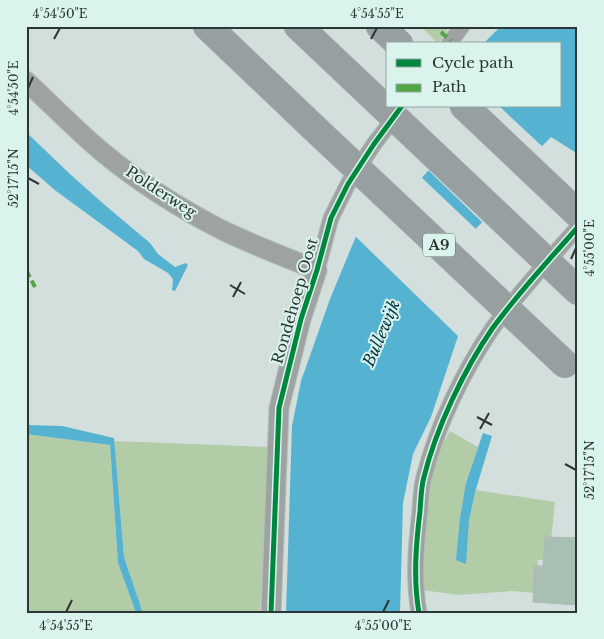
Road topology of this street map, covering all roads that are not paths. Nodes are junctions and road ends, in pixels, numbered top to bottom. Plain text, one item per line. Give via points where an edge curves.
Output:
1 (207, 26) edge
2 (298, 26) edge
3 (462, 26) edge
4 (450, 42) edge
5 (26, 81) edge
6 (401, 108) edge
7 (466, 108) edge
8 (578, 214) edge
9 (578, 227) edge
10 (317, 270) junction
11 (578, 291) edge
12 (572, 369) edge
13 (270, 613) edge
14 (419, 613) edge

1 - 12 highway, A9, bridge
2 - 11 highway, bridge
3 - 4 street
5 - 10 street, Polderweg via 102,151 177,204 222,230
6 - 10 street, Rondehoep Oost via 348,184 331,218
7 - 8 highway
9 - 14 street via 492,330 446,414 423,479 415,552
10 - 13 street, Rondehoep Oost via 279,408

